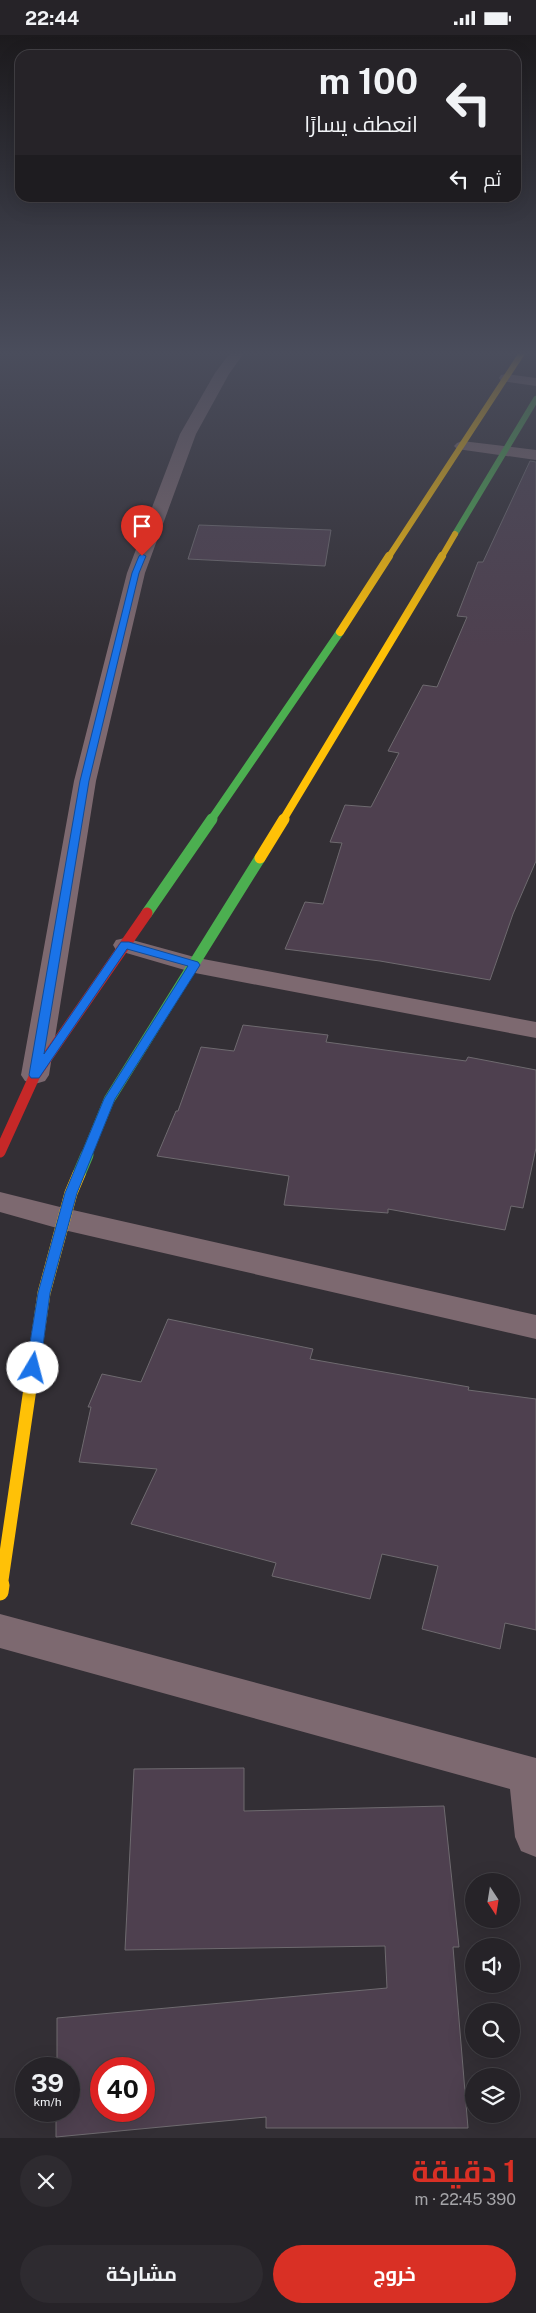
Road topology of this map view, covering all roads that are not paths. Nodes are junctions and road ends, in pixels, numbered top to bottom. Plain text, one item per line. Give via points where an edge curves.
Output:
1 (182, 451) edge
2 (459, 451) edge
3 (504, 451) edge
4 (505, 451) edge
5 (536, 455) edge
6 (125, 945) junction
7 (194, 965) junction
8 (536, 1030) edge
9 (35, 1075) junction
10 (0, 1152) edge
11 (0, 1202) edge
12 (64, 1219) junction
13 (536, 1327) edge
14 (0, 1592) edge
15 (0, 1631) edge
16 (532, 1776) edge
17 (536, 1837) edge

1 - 9 street via 136,573 85,781
2 - 6 street via 334,642
3 - 7 street
4 - 5 street
6 - 7 street
6 - 9 street
7 - 8 street
7 - 12 street via 109,1099 71,1193
9 - 10 street
11 - 12 street
12 - 13 street
12 - 14 street via 44,1293
15 - 16 street
16 - 17 street

